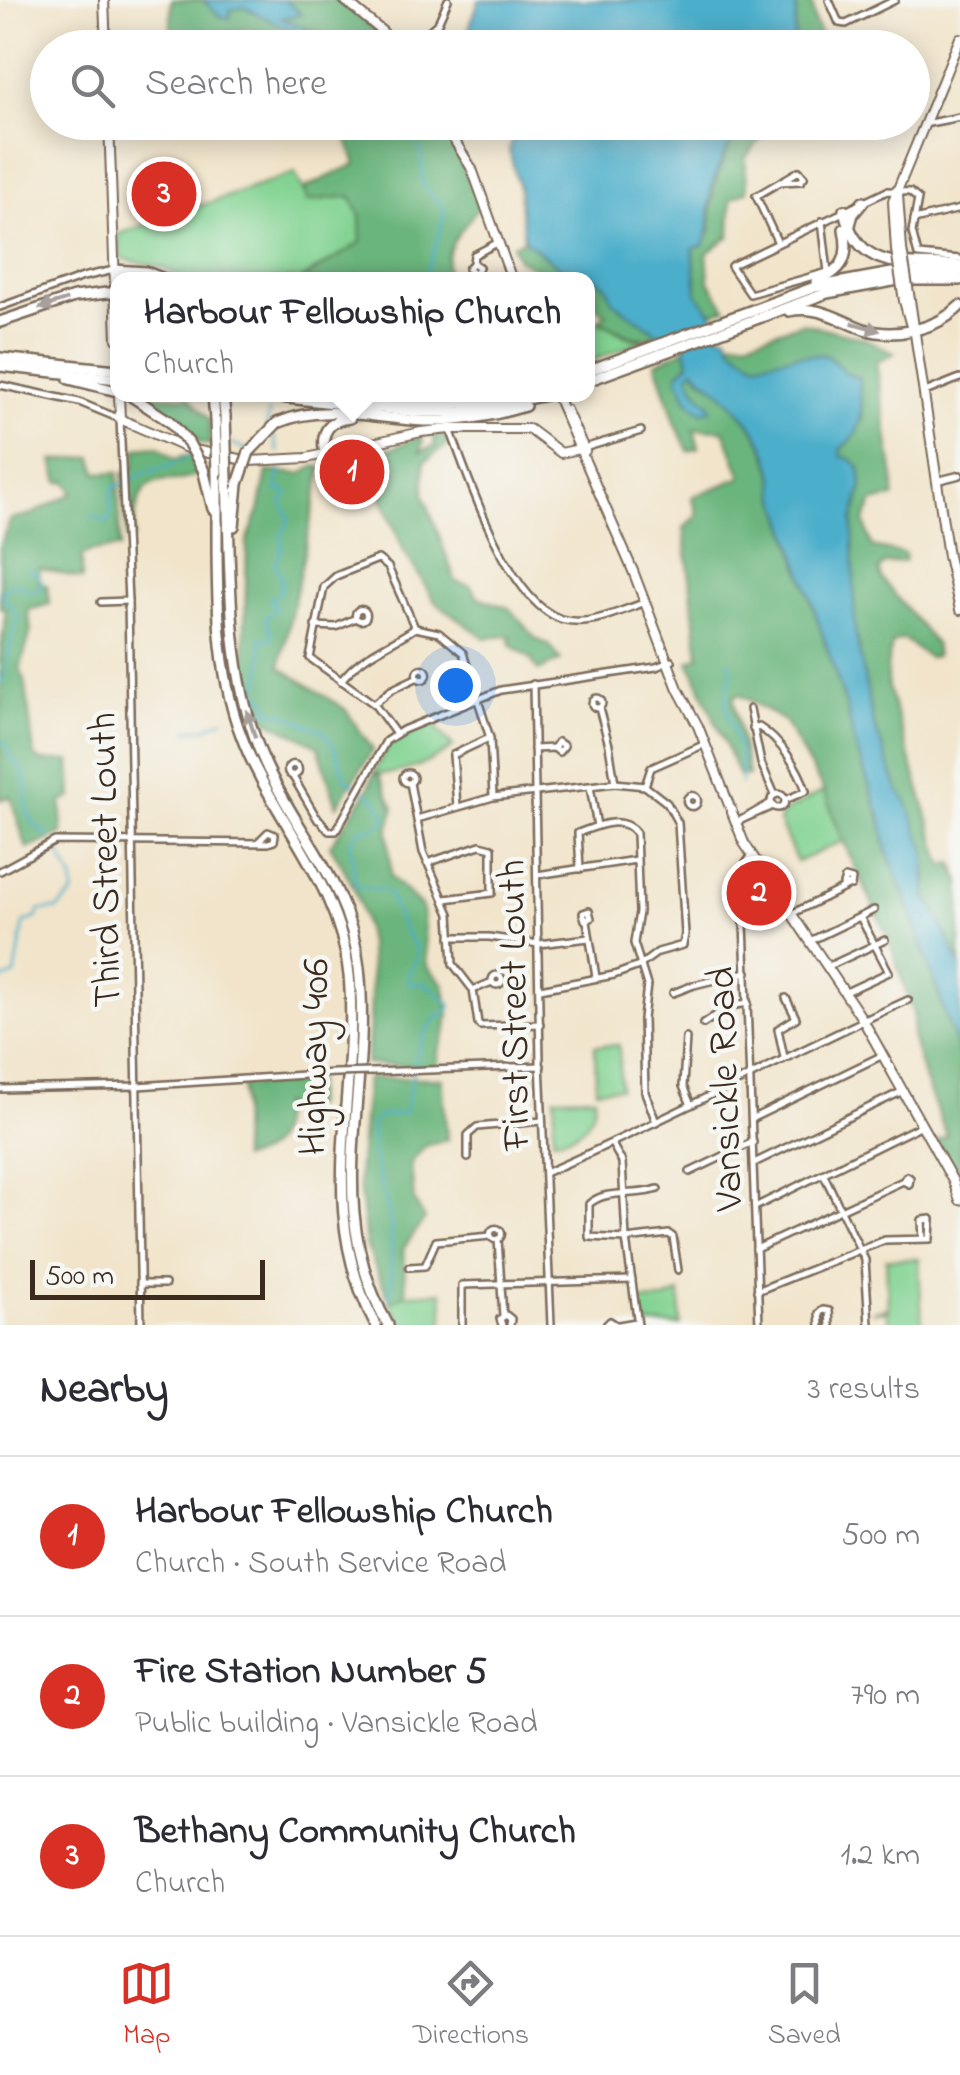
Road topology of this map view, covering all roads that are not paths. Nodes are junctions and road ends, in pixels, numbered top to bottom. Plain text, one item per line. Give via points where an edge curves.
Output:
1 (104, 0) edge
2 (448, 0) edge
3 (830, 0) edge
4 (891, 1) edge
5 (351, 2) edge
6 (105, 30) edge
7 (381, 30) edge
8 (430, 30) edge
9 (960, 38) edge
10 (930, 110) edge
11 (960, 117) edge
12 (930, 123) edge
13 (110, 140) edge
14 (454, 140) edge
15 (918, 140) edge
16 (777, 183) junction
17 (898, 190) junction
18 (863, 202) junction
19 (960, 209) edge
20 (842, 211) junction
21 (914, 220) junction
22 (822, 221) junction
23 (855, 242) junction
24 (497, 243) junction
25 (778, 243) junction
26 (473, 263) dead end
27 (960, 265) edge
28 (114, 270) junction
29 (146, 272) edge
30 (509, 272) edge
31 (960, 280) edge
32 (110, 293) edge
33 (782, 298) junction
34 (960, 306) edge
35 (0, 307) edge
36 (736, 320) junction
37 (0, 322) edge
38 (912, 330) junction
39 (642, 355) junction
40 (0, 358) edge
41 (0, 366) edge
42 (595, 369) edge
43 (595, 377) edge
44 (960, 378) edge
45 (110, 381) edge
46 (110, 382) edge
47 (0, 385) edge
48 (922, 392) junction
49 (117, 402) edge
50 (141, 402) edge
51 (218, 402) edge
52 (325, 402) edge
53 (391, 402) edge
54 (443, 402) edge
55 (472, 402) edge
56 (524, 402) edge
57 (540, 402) edge
58 (558, 402) edge
59 (460, 404) junction
60 (220, 418) junction
61 (120, 419) junction
62 (398, 419) junction
63 (450, 429) junction
64 (641, 432) dead end
65 (581, 449) junction
66 (325, 454) junction
67 (960, 475) edge
68 (936, 481) junction
69 (219, 571) junction
70 (633, 571) junction
71 (232, 589) junction
72 (128, 601) junction
73 (101, 602) dead end
74 (643, 603) junction
75 (960, 610) edge
76 (356, 618) dead end
77 (316, 626) junction
78 (415, 628) junction
79 (670, 662) junction
80 (418, 677) dead end
81 (342, 681) junction
82 (533, 684) junction
83 (479, 696) junction
84 (374, 704) junction
85 (599, 708) dead end
86 (750, 709) dead end
87 (752, 729) junction
88 (396, 734) junction
89 (490, 738) junction
90 (704, 745) junction
91 (554, 748) dead end
92 (534, 749) junction
93 (292, 775) dead end
94 (410, 782) dead end
95 (615, 783) junction
96 (645, 786) junction
97 (590, 788) junction
98 (535, 795) junction
99 (775, 795) junction
100 (493, 797) junction
101 (786, 800) junction
102 (772, 804) junction
103 (457, 806) junction
104 (689, 806) dead end
105 (676, 814) junction
106 (418, 819) junction
107 (738, 821) junction
108 (597, 826) junction
109 (744, 840) junction
110 (133, 842) junction
111 (258, 842) dead end
112 (752, 856) junction
113 (636, 860) junction
114 (427, 863) junction
115 (580, 870) junction
116 (764, 870) junction
117 (0, 872) edge
118 (537, 875) junction
119 (846, 887) dead end
120 (445, 899) junction
121 (874, 910) dead end
122 (792, 913) junction
123 (860, 918) junction
124 (586, 921) dead end
125 (451, 937) junction
126 (590, 938) junction
127 (885, 940) dead end
128 (810, 941) junction
129 (539, 944) junction
130 (874, 946) junction
131 (639, 966) junction
132 (828, 968) junction
133 (747, 972) junction
134 (596, 978) junction
135 (492, 982) dead end
136 (540, 989) junction
137 (472, 990) junction
138 (844, 993) junction
139 (673, 994) dead end
140 (786, 998) dead end
141 (908, 1000) dead end
142 (748, 1003) junction
143 (863, 1020) junction
144 (540, 1024) junction
145 (704, 1024) dead end
146 (686, 1038) dead end
147 (883, 1055) junction
148 (784, 1057) junction
149 (541, 1066) junction
150 (750, 1073) junction
151 (899, 1085) junction
152 (136, 1086) junction
153 (0, 1089) edge
154 (691, 1105) junction
155 (752, 1118) junction
156 (542, 1121) junction
157 (656, 1122) junction
158 (922, 1125) junction
159 (753, 1142) junction
160 (612, 1144) junction
161 (468, 1158) dead end
162 (754, 1163) junction
163 (690, 1172) dead end
164 (544, 1174) junction
165 (824, 1175) junction
166 (903, 1182) dead end
167 (658, 1189) dead end
168 (623, 1194) junction
169 (960, 1200) edge
170 (755, 1207) junction
171 (841, 1208) junction
172 (626, 1238) junction
173 (923, 1239) dead end
174 (756, 1249) junction
175 (859, 1251) junction
176 (408, 1267) dead end
177 (678, 1270) dead end
178 (632, 1280) junction
179 (550, 1283) junction
180 (140, 1284) junction
181 (164, 1284) dead end
182 (500, 1284) junction
183 (757, 1291) junction
184 (637, 1323) edge
185 (141, 1325) edge
186 (376, 1325) edge
187 (388, 1325) edge
188 (462, 1325) edge
189 (506, 1325) edge
190 (551, 1325) edge
191 (606, 1325) edge
192 (618, 1325) edge
193 (759, 1325) edge
194 (820, 1325) edge
195 (830, 1325) edge
196 (870, 1325) edge

1 - 6 main road
2 - 8 street
3 - 4 street via 839,23 846,24
5 - 7 main road
9 - 10 main road
11 - 12 street
13 - 28 main road
14 - 24 main road via 472,170
15 - 17 main road
16 - 16 street via 802,181 804,177 799,171
16 - 25 street via 756,196
17 - 18 street
17 - 21 street via 918,198
17 - 38 main road, bridge
18 - 20 street
18 - 23 highway via 851,219
19 - 21 street
20 - 22 street
20 - 23 highway
20 - 33 highway via 843,266
21 - 27 street via 918,255
22 - 25 street
22 - 25 street via 828,272 749,292 731,266
23 - 27 highway via 882,260
24 - 26 street via 476,253
24 - 30 main road
27 - 33 highway via 866,276
28 - 29 highway
28 - 35 street
31 - 36 highway via 852,287
32 -> 37 highway
33 - 36 highway
34 - 38 highway via 940,322
36 -> 38 highway via 813,308 875,332
36 - 39 highway
38 - 48 main road
39 - 42 highway
39 - 43 highway
40 - 45 highway
41 - 46 highway
44 - 48 street
47 - 61 street via 79,402
48 - 68 main road
49 - 61 main road, Third Street Louth
50 - 69 highway, bridge via 169,420 203,468
51 - 60 highway
52 - 56 highway via 418,412
53 - 59 highway
54 - 59 highway
55 - 59 highway
57 - 62 highway via 487,416
58 - 65 main road
60 - 69 highway, bridge
60 - 71 highway, bridge
61 - 66 main road via 216,456 265,461
61 - 72 street, Third Street Louth
62 - 66 highway via 338,420 324,434
62 - 71 highway, bridge via 322,411 276,423 249,452 238,484
63 - 65 main road via 521,428 561,453
63 - 66 main road
63 - 74 street via 498,550 542,608 582,621
64 - 65 street
65 - 70 main road
67 - 68 street
68 - 75 main road
69 - 186 highway, Highway 406 via 223,656 240,733 321,878 343,938 350,1002 341,1208 350,1262
70 - 74 main road
70 - 79 main road
187 -> 71 highway, Highway 406 via 365,1276 352,1215 361,997 353,934 332,876 253,732 236,662
72 - 73 street
72 - 110 street, Third Street Louth
74 - 79 main road
76 - 77 street
77 - 78 street via 324,588 378,558
77 - 81 street via 310,658
78 - 81 street via 354,663
78 - 83 street via 461,649
79 - 82 street
79 - 90 main road
80 - 84 street
81 - 84 street
82 - 83 street
82 - 92 street, First Street Louth
83 - 88 street
83 - 89 street
84 - 88 street
85 - 95 street
86 - 87 street
87 - 99 street
87 - 101 street via 774,738 803,782 806,791
88 - 93 street via 386,741 337,833 326,832
89 - 100 street
89 - 103 street via 452,755
90 - 96 street via 651,768
90 - 107 main road
91 - 92 street
92 - 98 street, First Street Louth
94 - 106 street
95 - 96 street
95 - 97 street
96 - 105 street
97 - 98 street
97 - 108 street
98 - 100 street
98 - 118 street, First Street Louth
99 - 101 street
99 - 102 street
100 - 103 street
101 - 102 street via 782,808
102 - 107 street
103 - 106 street
104 - 105 street
105 - 131 street via 684,942
106 - 114 street
107 - 109 main road
108 - 113 street via 630,826 638,838
108 - 115 street via 578,833
109 - 112 main road
109 - 116 main road
110 - 111 street
110 - 117 street via 52,842
110 - 152 street, Third Street Louth
112 - 116 main road
112 - 133 street, Vansickle Road via 742,869
113 - 115 street
113 - 131 street
114 - 120 street
114 - 120 street via 480,845 492,848 492,893
115 - 118 street
116 - 122 main road
118 - 129 street, First Street Louth
119 - 122 street
120 - 125 street
121 - 123 street
122 - 128 main road
123 - 128 street
123 - 130 street
124 - 126 street
125 - 129 street
125 - 137 street via 453,964
126 - 129 street
126 - 134 street
127 - 130 street
128 - 132 main road
129 - 136 street, First Street Louth
130 - 132 street
130 - 138 street via 890,972
131 - 134 street
131 - 157 street via 646,985 645,1092
132 - 138 main road
133 - 139 street
133 - 142 street, Vansickle Road
134 - 136 street
135 - 137 street
136 - 144 street, First Street Louth
137 - 144 street via 480,1026
138 - 143 main road
140 - 148 street via 796,1018 778,1030
141 - 143 street
142 - 145 street via 730,1006
142 - 150 street, Vansickle Road
143 - 147 main road
143 - 148 street
144 - 149 street, First Street Louth
146 - 154 street via 683,1086
147 - 151 main road
147 - 155 street
148 - 150 street
149 - 152 street, bridge
149 - 156 street, First Street Louth
150 - 154 street
150 - 155 street, Vansickle Road
151 - 158 main road
151 - 162 street
152 - 153 street
152 - 180 street, Third Street Louth
154 - 157 street
155 - 159 street, Vansickle Road
156 - 161 street via 485,1124 468,1136
156 - 164 street, First Street Louth
157 - 160 street
158 - 165 street
158 - 169 main road
159 - 162 street, Vansickle Road
159 - 163 street
160 - 164 street
160 - 168 street via 622,1162
162 - 170 street, Vansickle Road
164 - 179 street, First Street Louth
165 - 170 street
165 - 171 street
166 - 171 street
167 - 168 street
168 - 172 street
168 - 172 street via 589,1204 589,1237
170 - 174 street, Vansickle Road
171 - 174 street
171 - 175 street
172 - 177 street via 669,1234
172 - 178 street
173 - 175 street via 885,1240
174 - 183 street, Vansickle Road
175 - 183 street
175 - 196 street
176 - 182 street via 425,1266 436,1241 494,1238
178 - 179 street
178 - 184 street
179 - 182 street
179 - 190 street, First Street Louth
180 - 181 street
180 - 185 street, Third Street Louth
182 - 188 street via 462,1285
182 - 189 street via 503,1316 510,1317
183 - 193 street, Vansickle Road
184 - 192 street
191 - 192 street
194 - 195 street via 819,1313 826,1310

